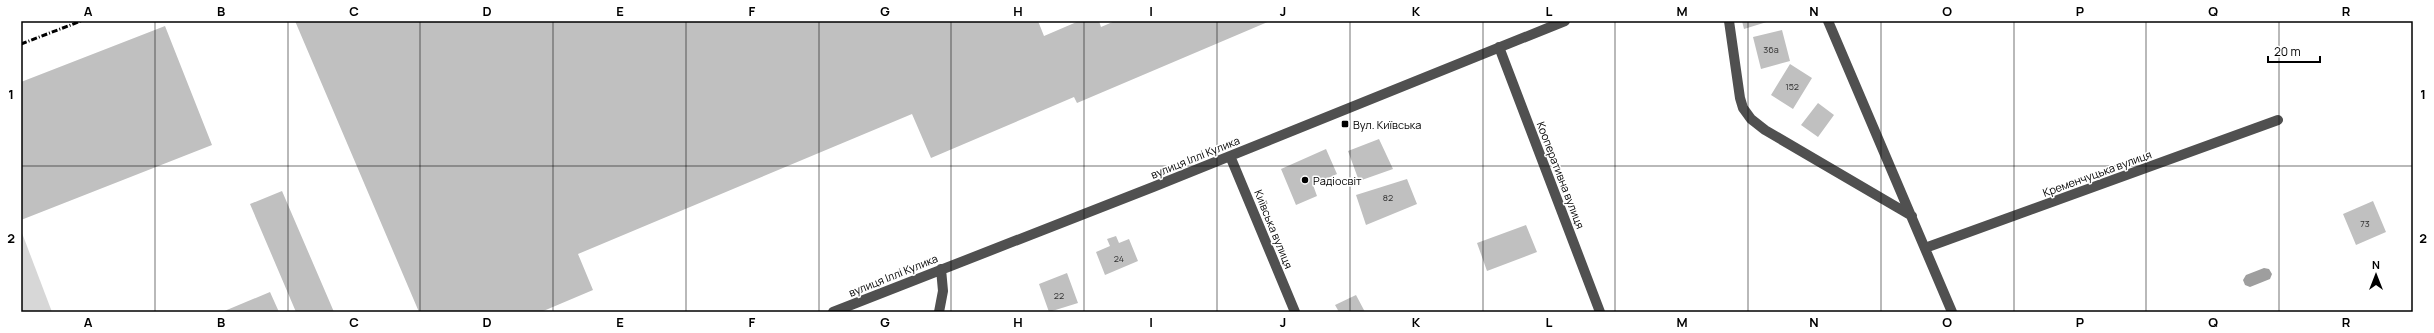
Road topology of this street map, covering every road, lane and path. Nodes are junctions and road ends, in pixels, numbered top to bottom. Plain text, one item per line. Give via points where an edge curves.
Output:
1 (1565, 21) edge
2 (1730, 21) edge
3 (1828, 21) edge
4 (1499, 47) junction
5 (2278, 120) dead end
6 (1230, 156) junction
7 (1912, 216) junction
8 (1924, 248) junction
9 (941, 269) junction
10 (833, 312) edge
11 (939, 312) edge
12 (1295, 312) edge
13 (1600, 312) edge
14 (1952, 312) edge

1 - 4 street, вулиця Іллі Кулика
2 - 7 street via 1740,98 1751,119 1803,154
3 - 7 street
4 - 6 street, вулиця Іллі Кулика
4 - 13 street, Кооперативна вулиця
5 - 8 street, Кременчуцька вулиця
6 - 9 street, вулиця Іллі Кулика
6 - 12 street, Київська вулиця
7 - 8 street
8 - 14 street
9 - 10 street, вулиця Іллі Кулика
9 - 11 street via 943,291

